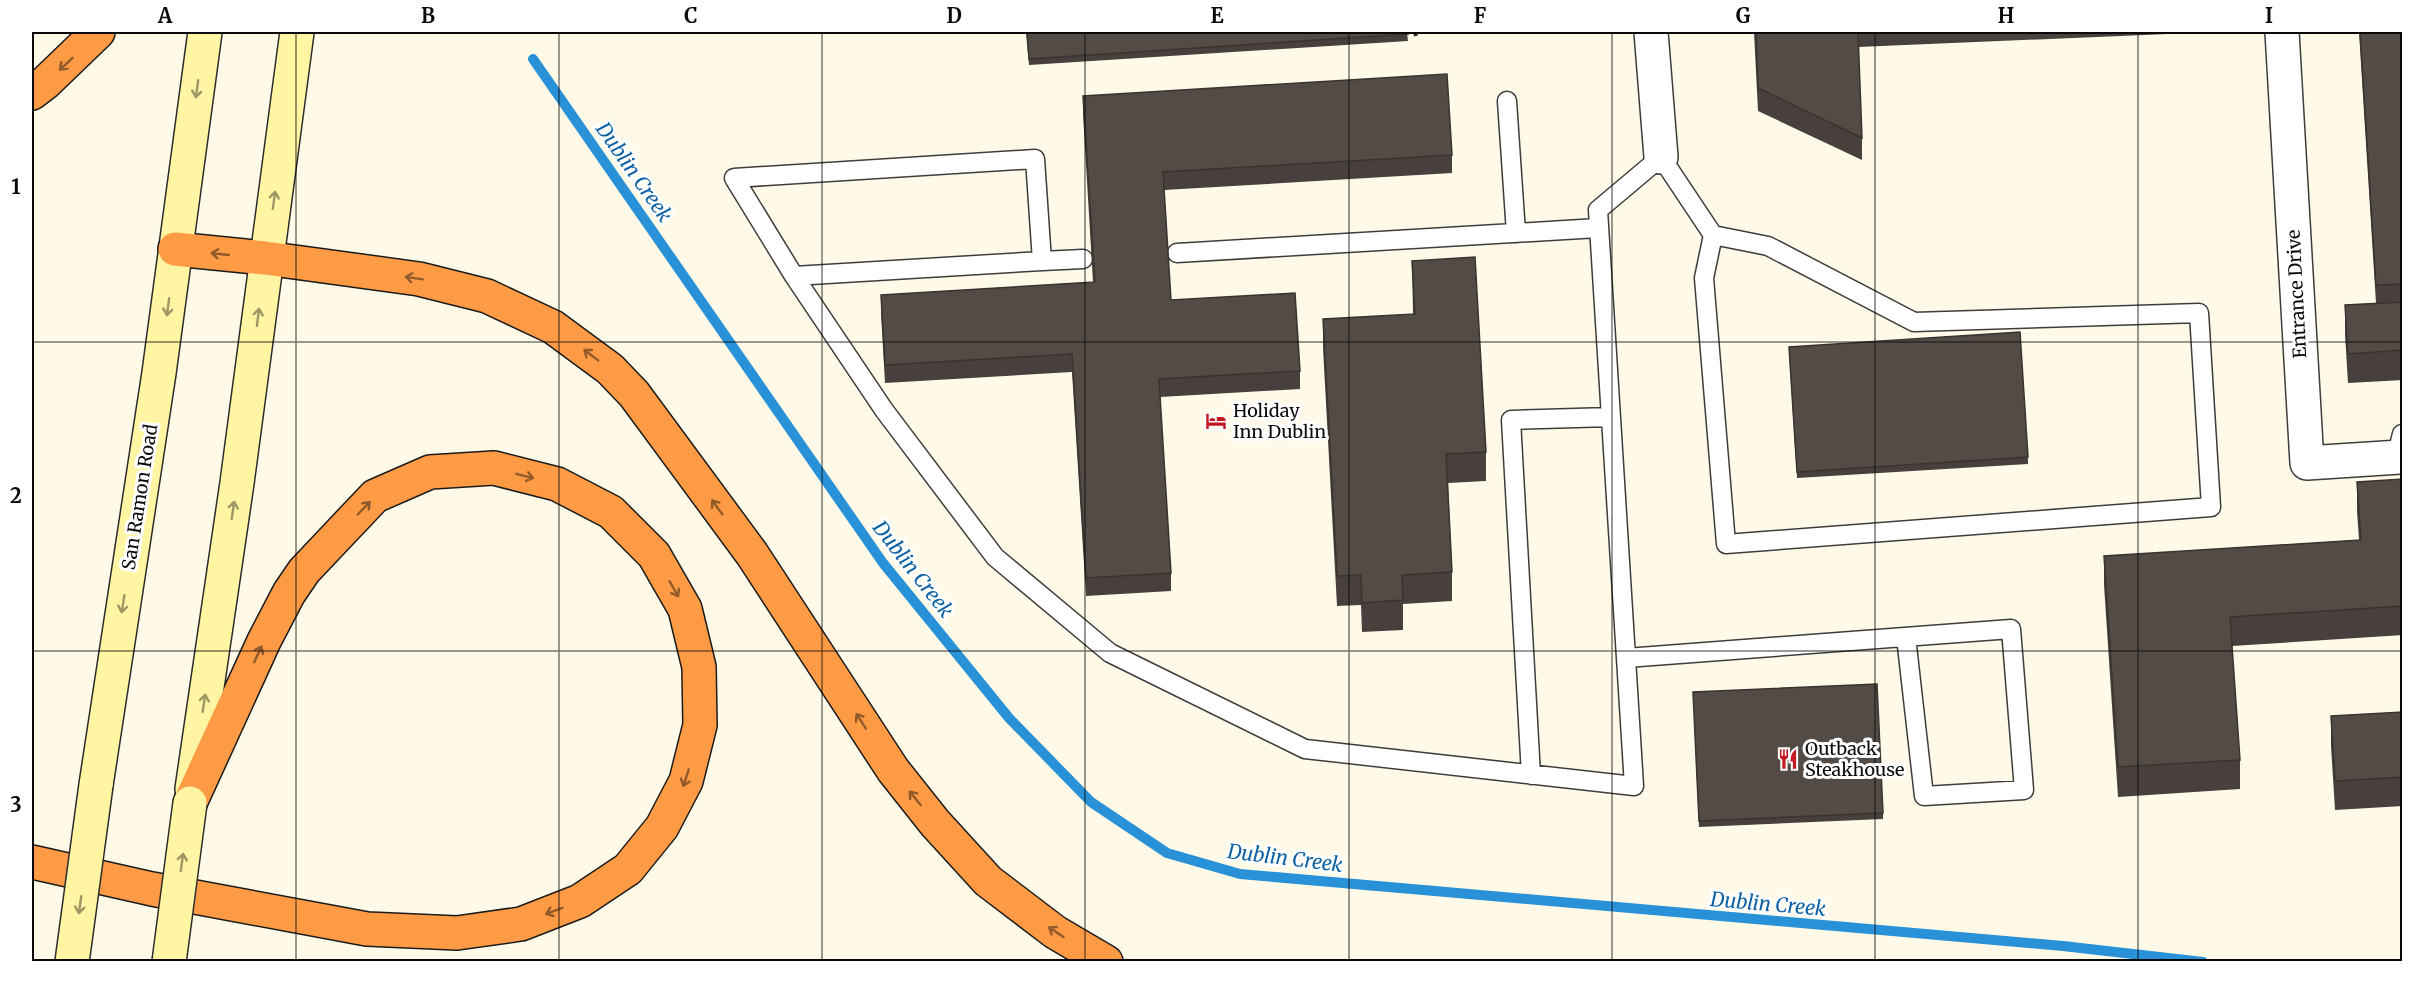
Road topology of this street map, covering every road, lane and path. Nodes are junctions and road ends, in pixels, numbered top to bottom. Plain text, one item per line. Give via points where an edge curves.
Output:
1 (99, 32) edge
2 (205, 32) edge
3 (297, 32) edge
4 (1651, 32) edge
5 (2282, 32) edge
6 (32, 93) edge
7 (1507, 101) dead end
8 (1661, 157) junction
9 (1598, 228) junction
10 (1516, 233) junction
11 (1713, 234) junction
12 (176, 249) junction
13 (1177, 253) dead end
14 (266, 258) junction
15 (1083, 259) dead end
16 (1042, 261) junction
17 (794, 276) junction
18 (1611, 417) junction
19 (2402, 451) edge
20 (1906, 637) junction
21 (1626, 658) junction
22 (1531, 775) junction
23 (190, 803) junction
24 (32, 862) edge
25 (72, 962) edge
26 (169, 962) edge
27 (1106, 962) edge

1 -> 6 highway
2 -> 12 main road, San Ramon Road
14 -> 3 main road
4 - 8 street
5 - 19 street, Entrance Drive via 2307,463
7 - 10 lane
8 - 9 lane via 1598,210
8 - 11 lane
9 - 10 lane
9 - 18 lane
10 - 13 lane
11 - 11 lane via 1768,246 1914,322 2199,313 2211,507 1726,544 1704,278
14 -> 12 highway
12 -> 25 main road, San Ramon Road, bridge
23 -> 14 main road
27 -> 14 highway via 1055,932 988,880 936,823 893,770 752,554 634,394 610,369 553,327 487,296 418,279
15 - 16 lane
16 - 17 lane
16 - 17 lane via 1035,159 734,178
17 - 22 lane via 884,410 995,556 1110,653 1305,749
18 - 21 lane
18 - 22 lane via 1511,420
20 - 20 lane via 2011,629 2024,790 1923,796
20 - 21 lane
21 - 22 lane via 1634,786
23 -> 24 highway via 264,641 304,571 375,496 430,472 494,468 557,484 612,512 654,555 685,609 699,667 700,726 686,781 662,827 628,869 561,909 521,924 457,933 368,929 152,889
26 -> 23 main road, bridge

